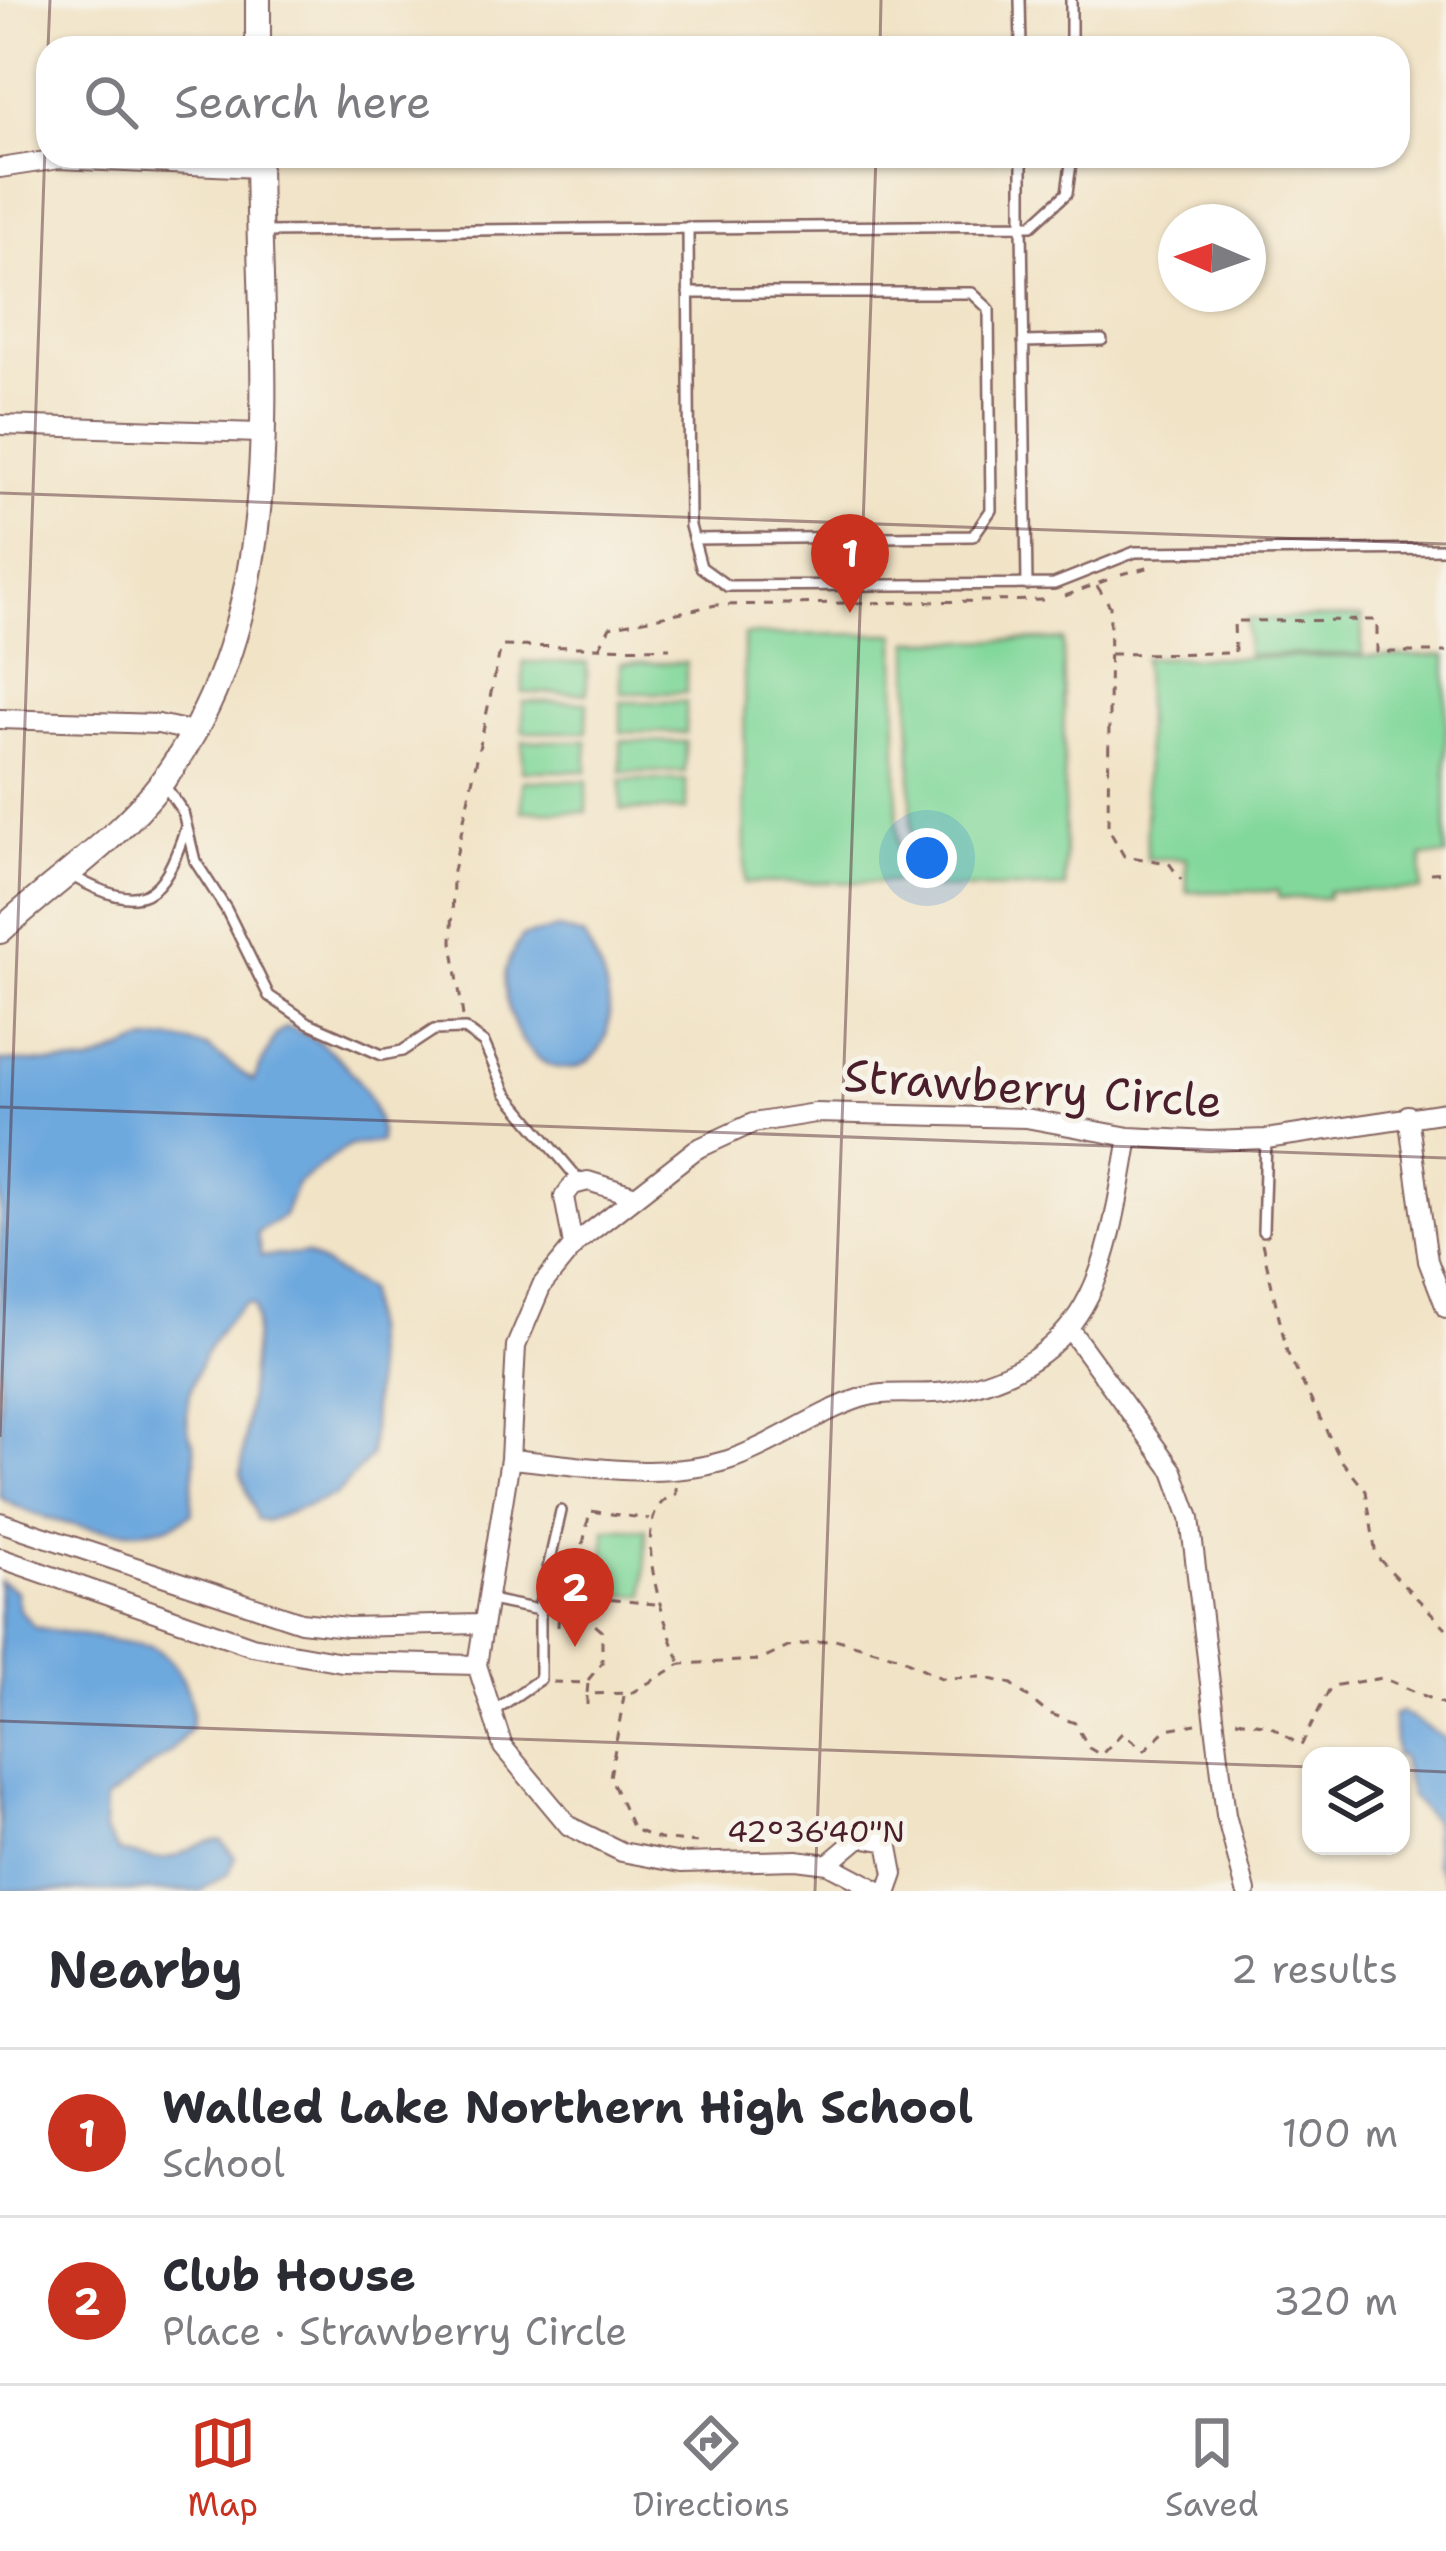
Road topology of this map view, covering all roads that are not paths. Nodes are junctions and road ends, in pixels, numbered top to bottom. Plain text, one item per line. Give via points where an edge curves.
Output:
1 (258, 0) edge
2 (1020, 0) edge
3 (1071, 0) edge
4 (258, 36) edge
5 (1021, 36) edge
6 (1071, 36) edge
7 (36, 163) edge
8 (0, 168) edge
9 (258, 168) edge
10 (1022, 168) edge
11 (1070, 168) edge
12 (1022, 225) junction
13 (688, 227) junction
14 (259, 232) junction
15 (688, 293) junction
16 (1102, 340) dead end
17 (1023, 342) junction
18 (0, 425) edge
19 (260, 433) junction
20 (694, 539) junction
21 (1446, 549) edge
22 (1027, 585) junction
23 (0, 719) edge
24 (196, 731) junction
25 (161, 782) junction
26 (186, 826) junction
27 (67, 874) junction
28 (0, 931) edge
29 (1446, 1112) edge
30 (1408, 1115) junction
31 (1129, 1137) junction
32 (1266, 1139) junction
33 (580, 1181) junction
34 (636, 1196) junction
35 (1264, 1231) road end
36 (574, 1245) junction
37 (1446, 1308) edge
38 (1071, 1331) junction
39 (510, 1459) junction
40 (561, 1511) dead end
41 (0, 1522) edge
42 (60, 1547) junction
43 (0, 1558) edge
44 (48, 1578) junction
45 (485, 1599) junction
46 (539, 1610) junction
47 (261, 1612) junction
48 (481, 1624) junction
49 (252, 1646) junction
50 (476, 1665) junction
51 (492, 1712) junction
52 (828, 1864) junction
53 (884, 1891) edge
54 (1246, 1891) edge

1 - 4 main road
2 - 5 lane
3 - 6 lane
7 - 8 street
9 - 14 main road
10 - 12 lane
11 - 12 lane via 1067,193
12 - 13 lane
12 - 17 lane
13 - 14 lane
13 - 15 lane
14 - 19 main road
15 - 20 lane
15 - 20 lane via 972,293 989,309 991,510 973,536
16 - 17 lane
17 - 22 lane
18 - 19 street
19 - 24 main road via 254,566 233,650
20 - 22 lane via 701,567 727,586
21 - 22 lane via 1135,552 1054,584
23 - 24 street
24 - 25 main road
25 - 26 lane
25 - 27 main road
26 - 27 lane via 163,882 146,898 120,900
26 - 33 lane via 195,862 269,996 382,1055 434,1030 466,1029 484,1043 506,1093
27 - 28 main road
29 - 30 street, Strawberry Circle
30 - 32 street, Strawberry Circle
30 - 37 street via 1428,1261
31 - 32 street, Strawberry Circle
31 - 34 street, Strawberry Circle via 1026,1118 815,1114 753,1123 695,1150
31 - 38 street via 1102,1272
32 - 35 lane
33 - 34 street
33 - 36 street via 564,1197
34 - 36 street, Strawberry Circle
36 - 39 street, Strawberry Circle via 542,1285 516,1346
38 - 39 street via 1033,1361 978,1384 861,1398 732,1459 676,1473
38 - 54 street via 1172,1471 1184,1502 1226,1815
39 - 45 street, Strawberry Circle
40 - 46 lane
41 - 42 street
42 - 44 street
42 - 47 street
43 - 44 street
44 - 49 street
45 - 46 lane
45 - 48 street, Strawberry Circle
46 - 51 lane via 540,1679
47 - 48 street via 347,1627
47 - 49 street
48 - 50 street, Strawberry Circle
49 - 50 street via 342,1661
50 - 51 street, Strawberry Circle
51 - 52 street, Strawberry Circle via 503,1747 569,1826 622,1852 681,1863
52 - 53 street, Strawberry Circle
52 - 53 street, Strawberry Circle via 860,1838 887,1842 894,1874

